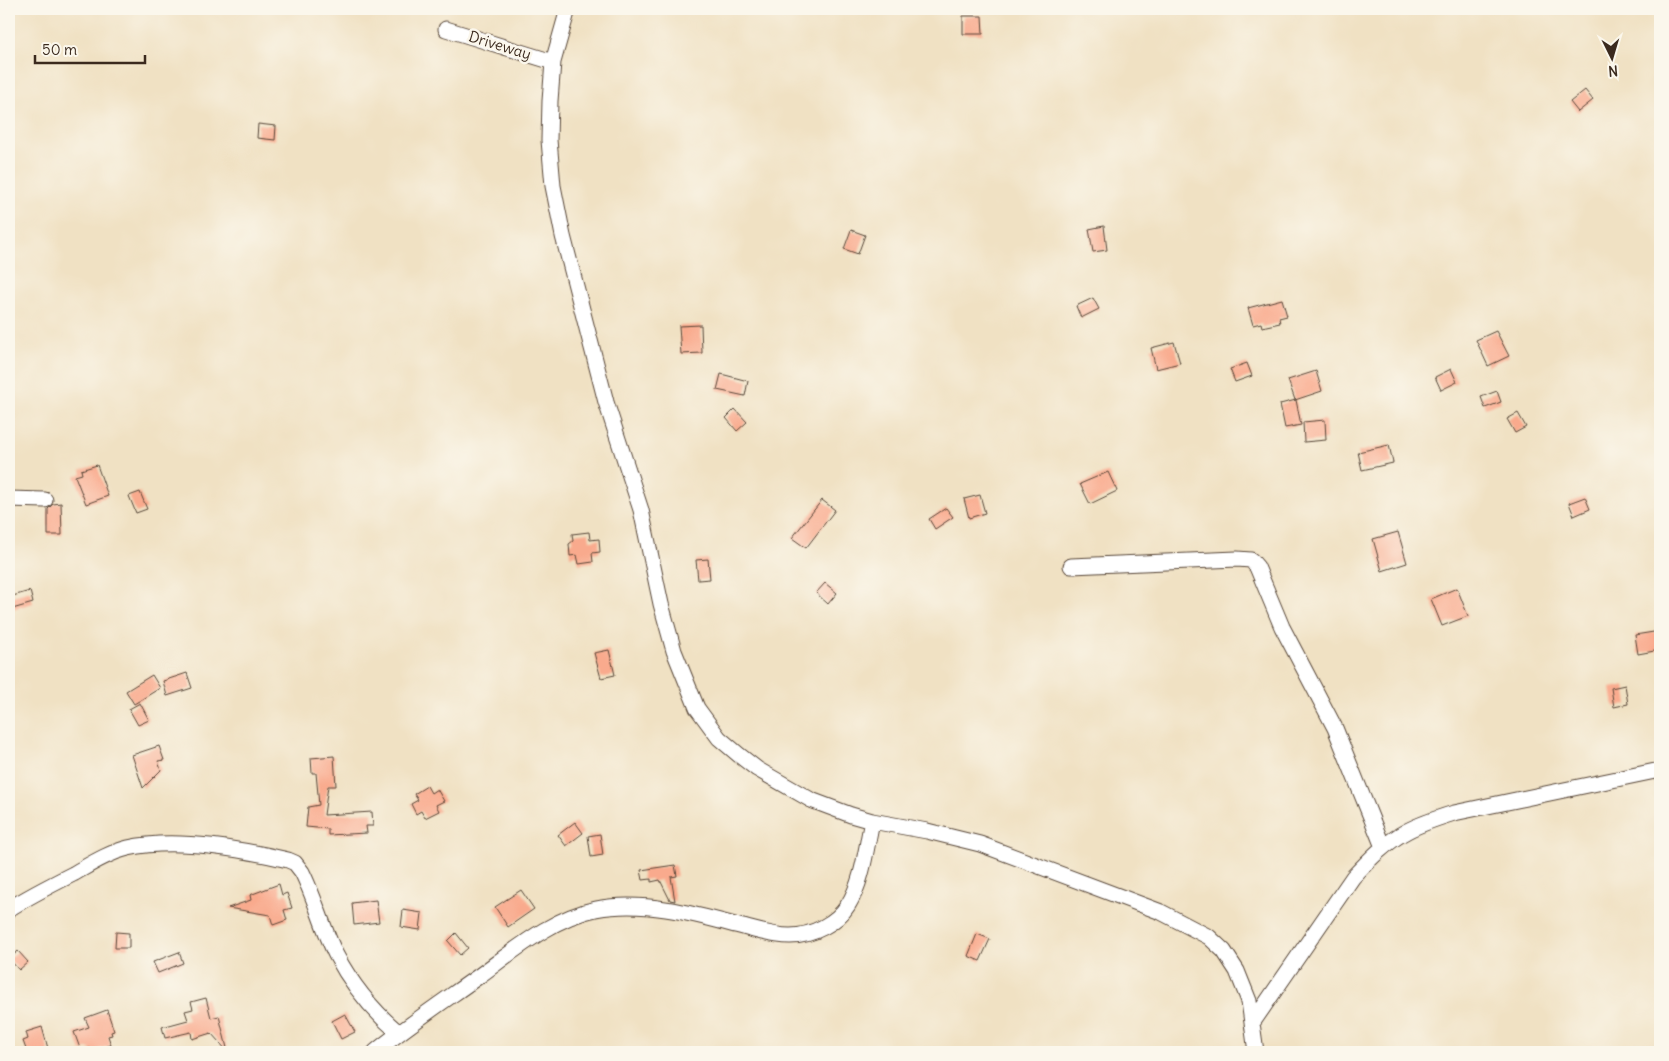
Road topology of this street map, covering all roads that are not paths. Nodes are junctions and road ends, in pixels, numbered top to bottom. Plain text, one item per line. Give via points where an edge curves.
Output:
1 (568, 9) edge
2 (446, 29) dead end
3 (554, 62) junction
4 (9, 499) edge
5 (45, 500) dead end
6 (1071, 566) dead end
7 (1660, 770) edge
8 (872, 821) junction
9 (1383, 847) junction
10 (9, 909) edge
11 (1253, 1022) junction
12 (399, 1033) junction
13 (375, 1052) edge
14 (1256, 1052) edge

1 - 3 street
2 - 3 street, Driveway
3 - 8 street via 549,140 563,236 606,402 641,510 674,651 697,708 719,738 757,769 811,800
4 - 5 street
6 - 9 street via 1251,560 1334,728
7 - 9 street via 1454,813 1405,832
8 - 11 street via 980,844 1192,926 1224,951 1237,971
8 - 12 street via 849,904 838,918 809,933 790,936 769,933 648,907 610,907 581,913 534,936
9 - 11 street via 1353,877
10 - 12 street via 112,853 136,846 200,846 288,860 302,872 336,954 365,1001
11 - 14 street
12 - 13 street

